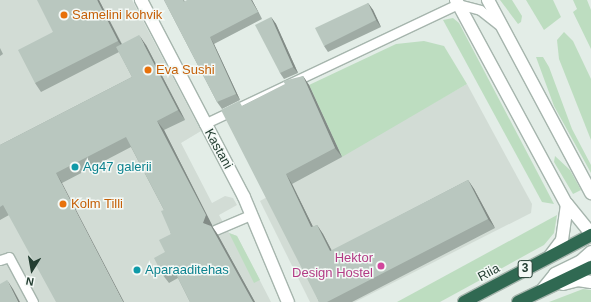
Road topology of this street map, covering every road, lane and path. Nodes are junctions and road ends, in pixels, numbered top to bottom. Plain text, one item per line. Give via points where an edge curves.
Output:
1 (141, 0) edge
2 (488, 0) edge
3 (457, 2) edge
4 (498, 24) junction
5 (204, 124) junction
6 (591, 193) edge
7 (567, 204) junction
8 (251, 215) junction
9 (215, 230) edge
10 (590, 243) edge
11 (550, 256) junction
12 (0, 260) edge
13 (591, 267) edge
14 (591, 282) edge
15 (543, 289) junction
16 (33, 302) edge
17 (288, 302) edge
18 (464, 302) edge
19 (518, 302) edge

1 - 5 street, Kastani
2 - 4 street
3 - 4 lane via 480,10
3 - 5 lane
3 - 7 street
4 - 6 street
5 - 8 street, Kastani
7 - 10 street
7 - 11 street via 566,227
8 - 9 lane
8 - 17 street, Kastani
10 - 11 highway, Riia / 3
10 - 15 street via 580,262 555,274
11 - 18 highway, Riia / 3
12 - 16 lane via 9,257
13 - 15 highway, 3
14 - 15 street via 578,280
15 - 19 highway, 3

